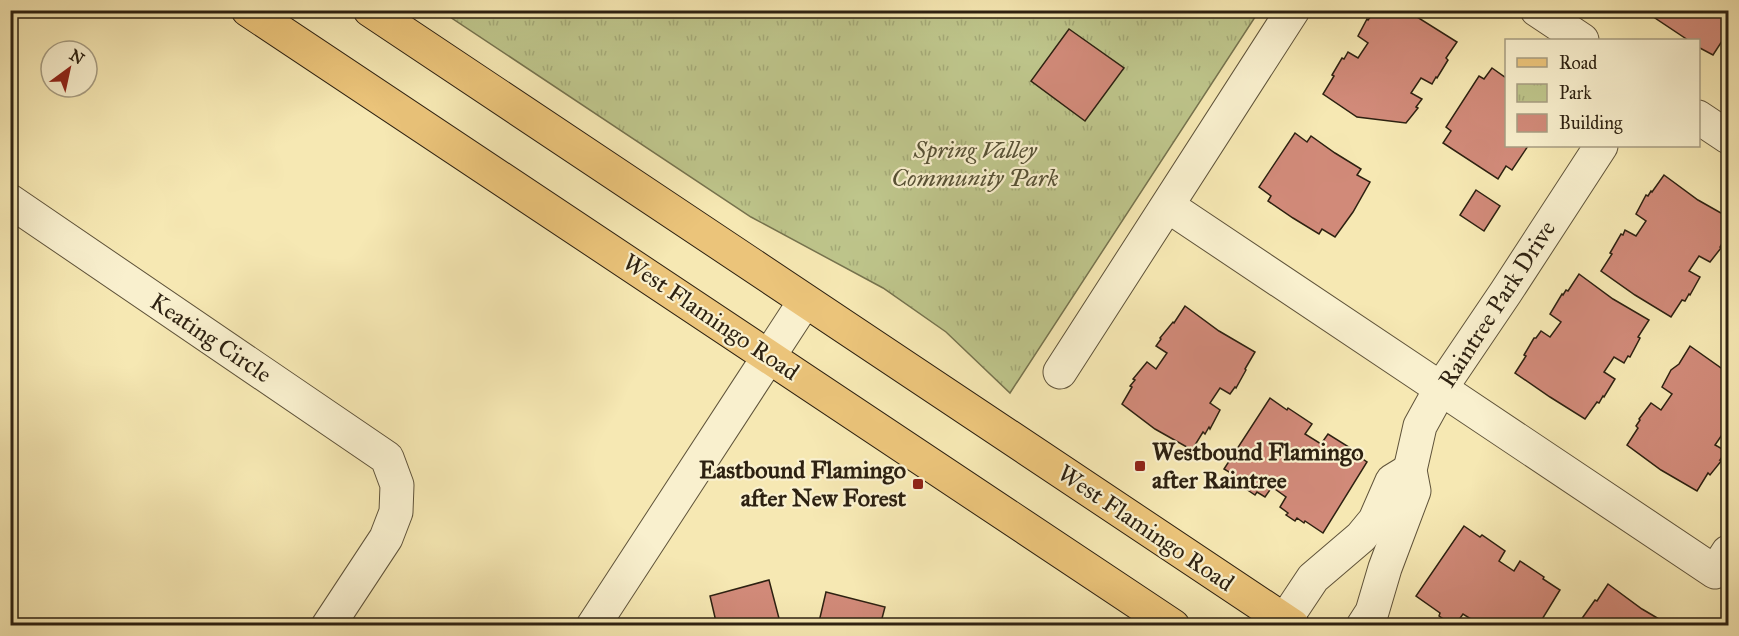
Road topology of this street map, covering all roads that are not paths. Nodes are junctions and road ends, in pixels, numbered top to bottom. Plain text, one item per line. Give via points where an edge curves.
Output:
1 (248, 10) edge
2 (370, 10) edge
3 (1293, 10) edge
4 (1537, 10) edge
5 (1580, 39) edge
6 (1700, 118) edge
7 (1728, 137) edge
8 (1600, 147) edge
9 (10, 201) edge
10 (1168, 206) junction
11 (805, 301) junction
12 (769, 356) junction
13 (1060, 372) dead end
14 (1441, 388) junction
15 (1388, 526) junction
16 (1728, 552) edge
17 (1286, 624) edge
18 (328, 626) edge
19 (592, 626) edge
20 (1173, 626) edge
21 (1363, 626) edge

1 - 12 main road, West Flamingo Road
2 - 11 main road, West Flamingo Road
3 - 10 street
4 - 5 street
6 - 7 street
8 - 14 street, Raintree Park Drive
9 - 18 street, Keating Circle via 387,458 397,485 396,512 386,538
10 - 13 street
10 - 14 street
11 - 12 street
11 - 17 main road, West Flamingo Road
12 - 19 street
12 - 20 main road, West Flamingo Road
14 - 15 street, Raintree Park Drive via 1420,426 1410,470 1414,491
14 - 16 street via 1715,572
15 - 17 street, Raintree Park Drive via 1361,537 1313,578
15 - 21 street, Raintree Park Drive via 1385,568 1372,612

